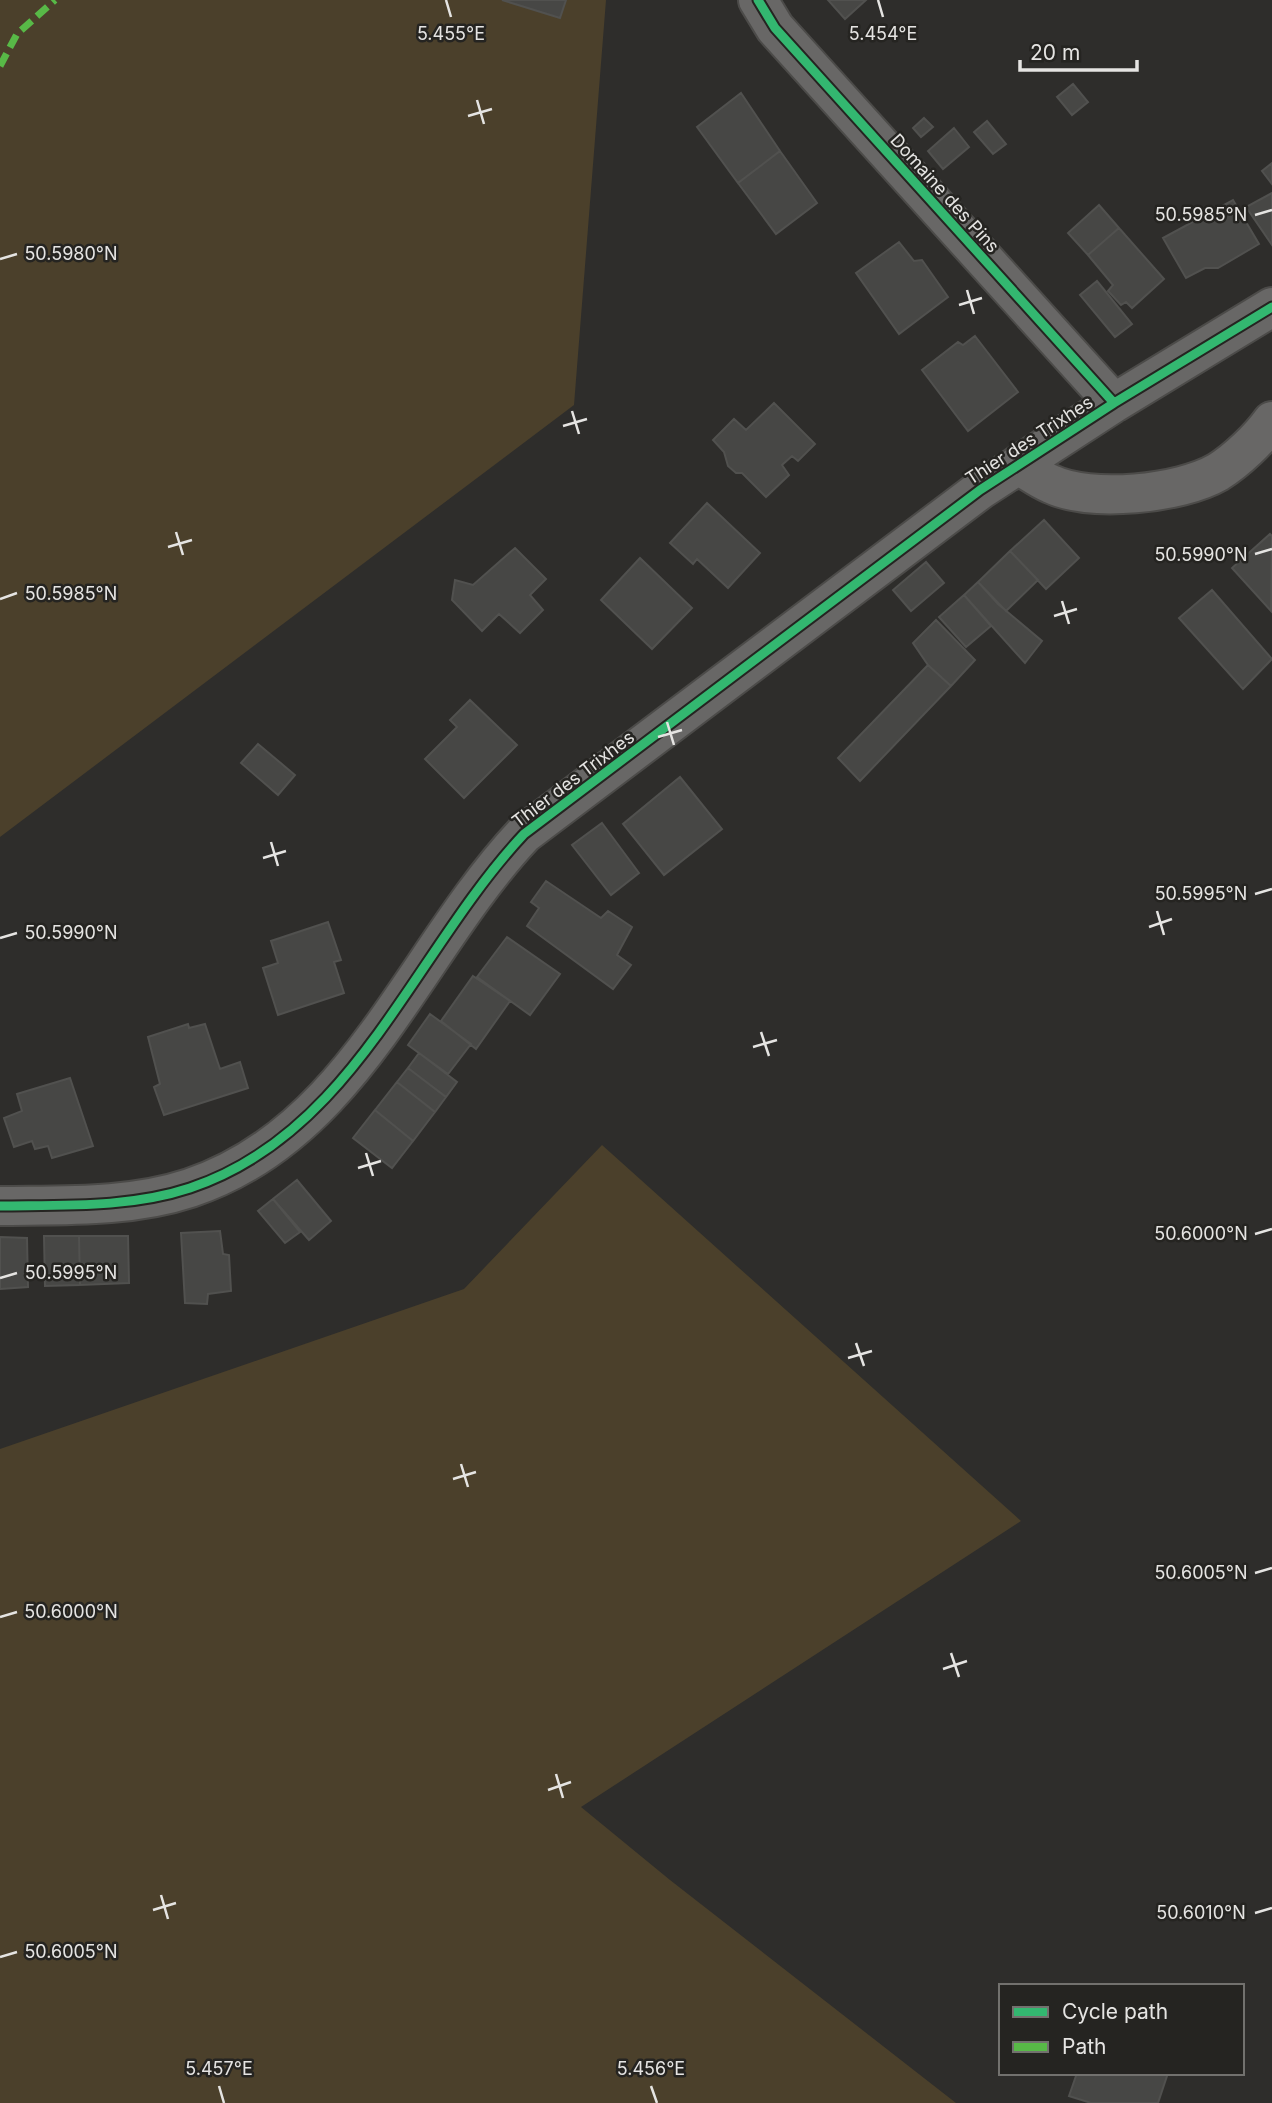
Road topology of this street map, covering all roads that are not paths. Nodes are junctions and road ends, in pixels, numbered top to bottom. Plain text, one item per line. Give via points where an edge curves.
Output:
1 (758, 0) edge
2 (1272, 307) edge
3 (1114, 403) junction
4 (1272, 421) edge
5 (1018, 465) junction
6 (0, 1206) edge

1 - 3 street, Domaine des Pins via 775,27
2 - 3 street, Thier des Trixhes
3 - 5 street, Thier des Trixhes
4 - 5 street, Thier des Trixhes via 1217,472 1157,492 1106,495 1076,490 1052,485
5 - 6 street, Thier des Trixhes via 524,834 493,867 364,1053 308,1116 269,1148 225,1175 155,1197

